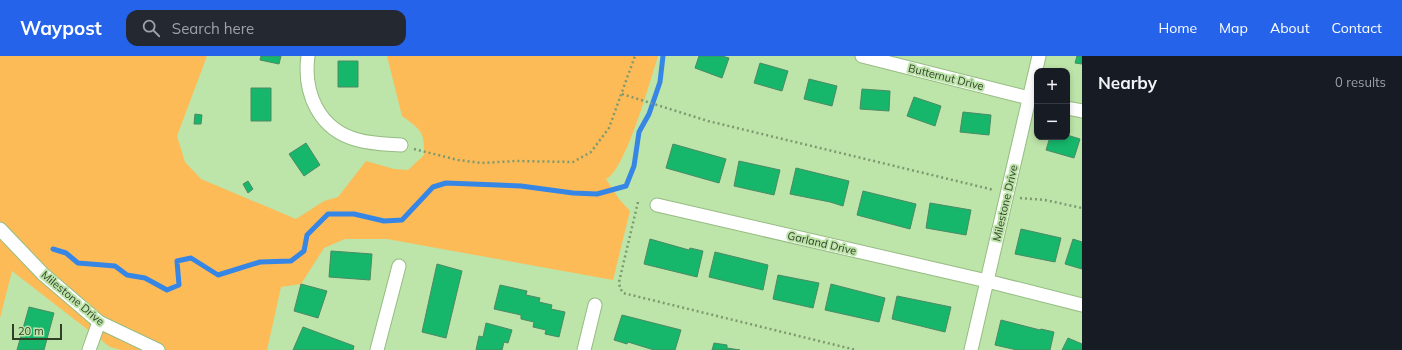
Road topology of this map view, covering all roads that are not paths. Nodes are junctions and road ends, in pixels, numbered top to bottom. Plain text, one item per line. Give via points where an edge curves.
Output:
1 (308, 56) edge
2 (862, 56) edge
3 (1039, 56) edge
4 (1033, 99) edge
5 (1070, 109) edge
6 (1082, 111) edge
7 (401, 145) road end
8 (657, 205) dead end
9 (0, 229) edge
10 (399, 266) dead end
11 (987, 281) junction
12 (595, 305) dead end
13 (1082, 305) edge
14 (99, 322) junction
15 (89, 350) edge
16 (158, 350) edge
17 (378, 350) edge
18 (584, 350) edge
19 (971, 350) edge

1 - 7 street via 309,92 314,105 331,126 356,140
2 - 4 street, Butternut Drive
3 - 4 street, Milestone Drive
4 - 11 street, Milestone Drive
5 - 6 street
8 - 11 street, Garland Drive
9 - 14 street, Milestone Drive via 43,274
10 - 17 street
11 - 13 street, Garland Drive
11 - 19 street, Milestone Drive
12 - 18 street
14 - 15 street
14 - 16 street, Milestone Drive

